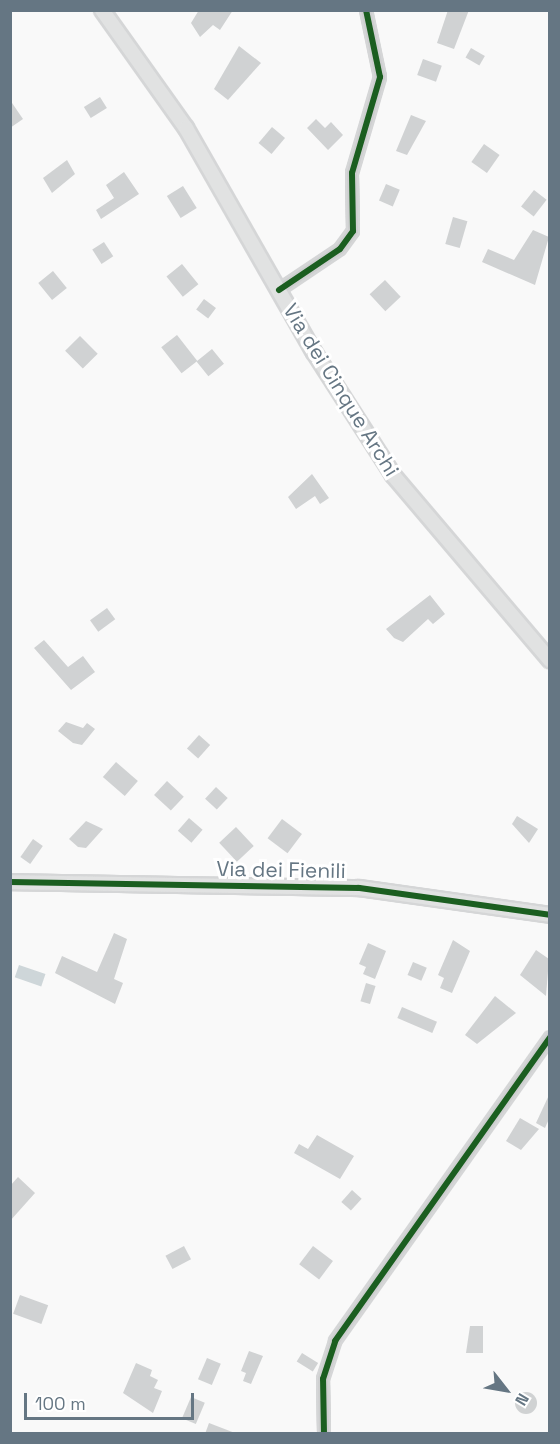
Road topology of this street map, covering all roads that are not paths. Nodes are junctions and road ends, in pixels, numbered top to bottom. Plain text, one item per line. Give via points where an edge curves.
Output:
1 (102, 10) edge
2 (366, 10) edge
3 (279, 290) junction
4 (549, 660) edge
5 (10, 882) edge
6 (549, 915) edge
7 (549, 1037) edge
8 (324, 1434) edge

1 - 3 main road, Via dei Cinque Archi via 180,118
2 - 3 street via 380,73 352,173 353,231 340,249
3 - 4 main road, Via dei Cinque Archi via 393,475
5 - 6 main road, Via dei Fienili via 359,888
7 - 8 street via 335,1341 323,1379

